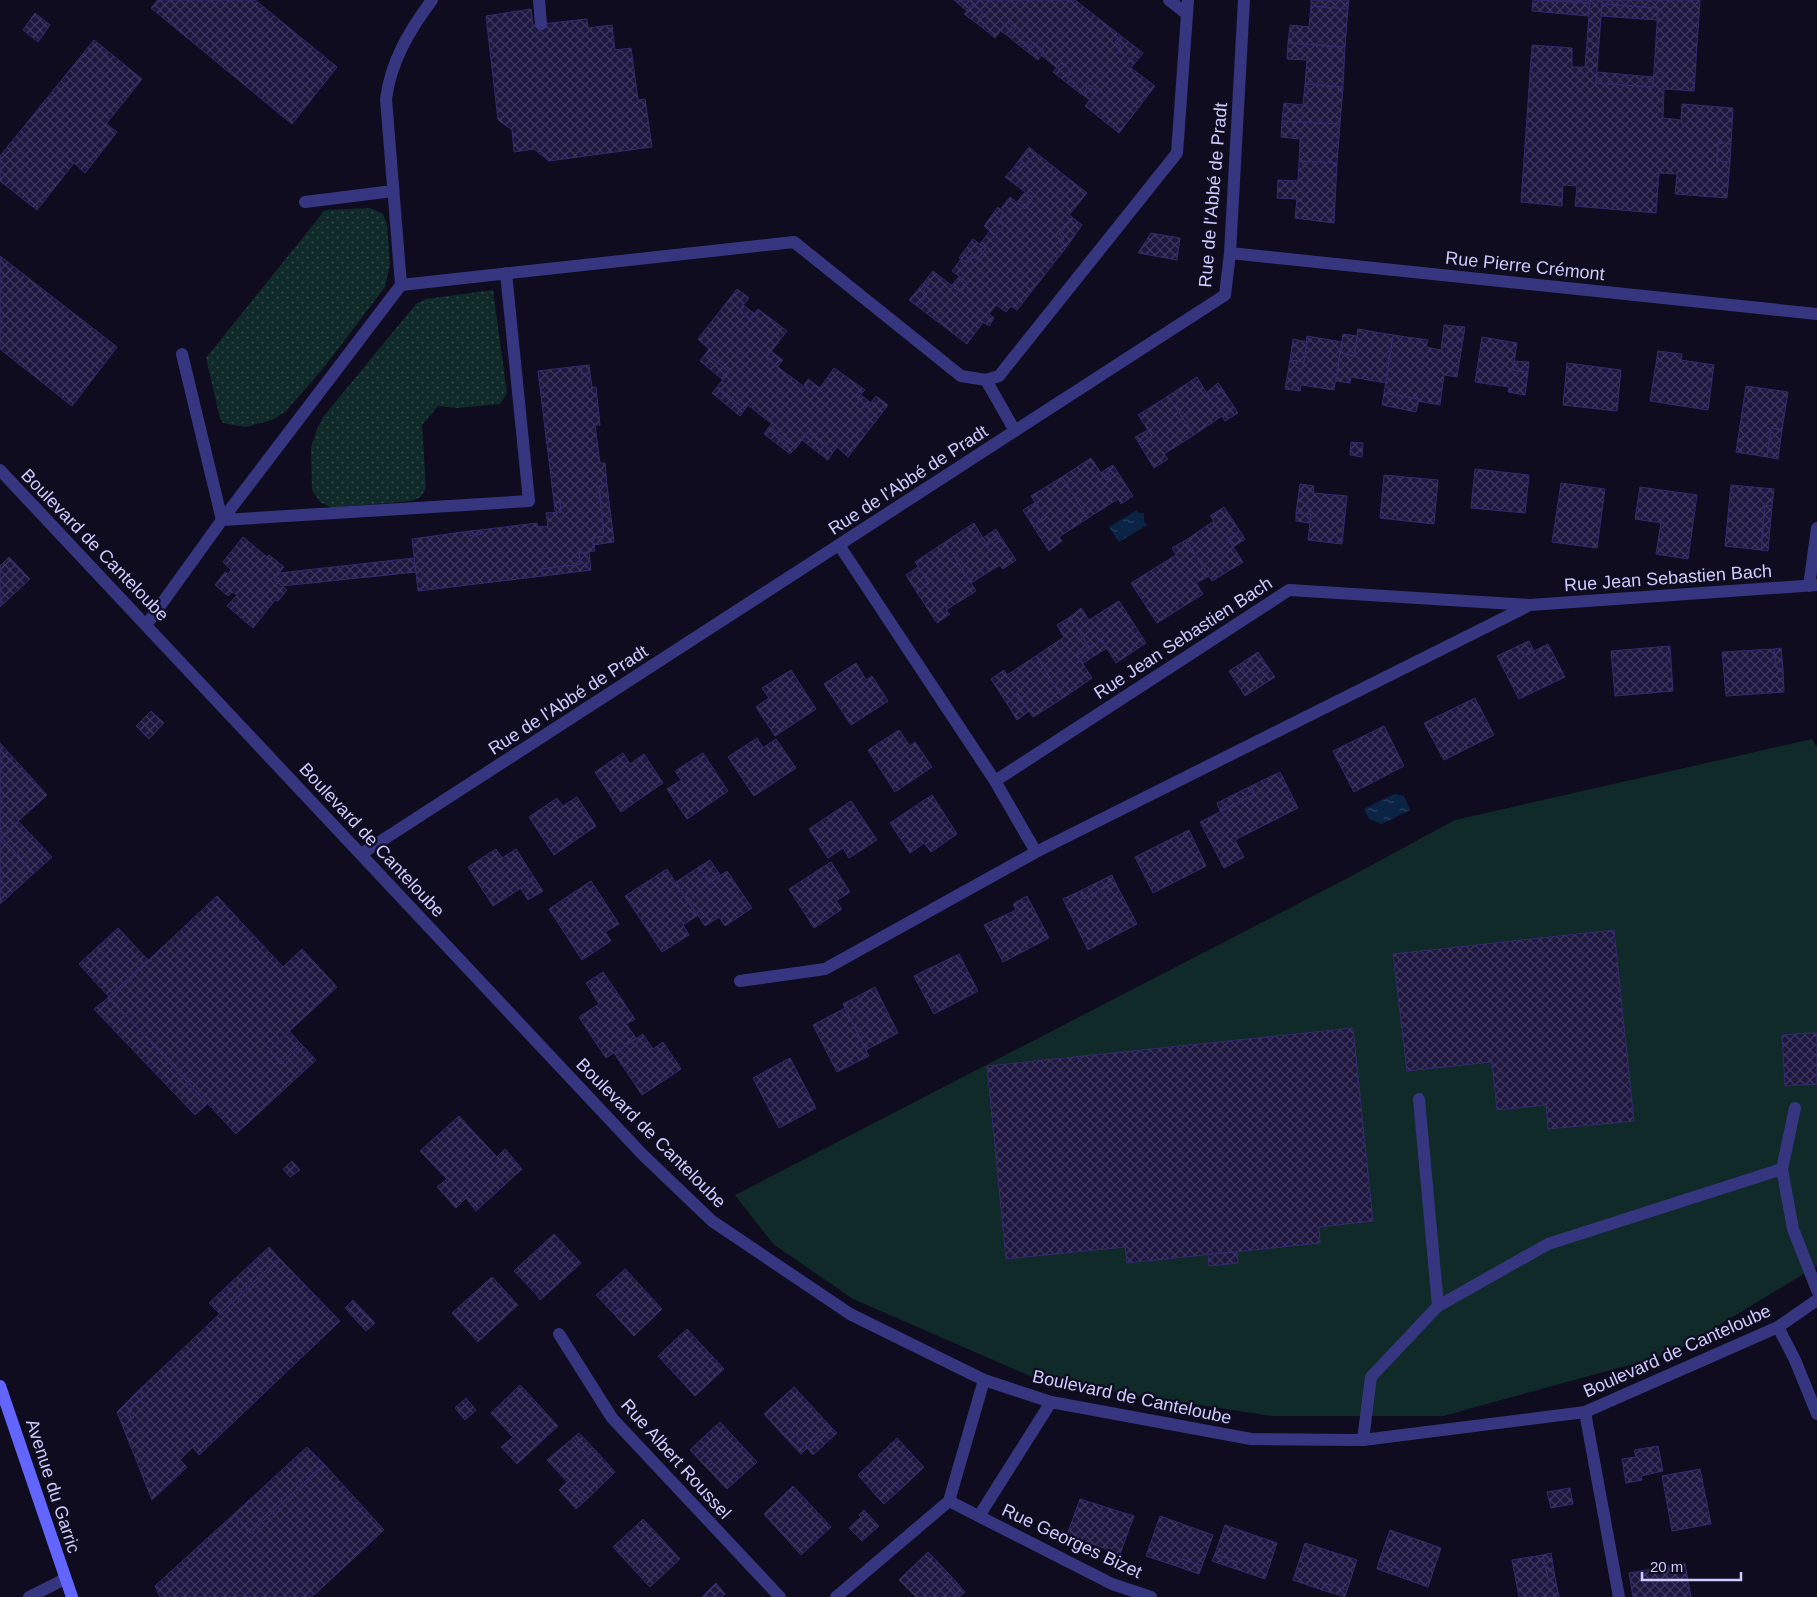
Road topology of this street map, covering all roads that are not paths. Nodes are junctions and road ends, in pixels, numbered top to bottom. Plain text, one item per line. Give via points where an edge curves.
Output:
1 (432, 0) edge
2 (539, 0) edge
3 (1169, 0) edge
4 (1188, 0) edge
5 (1244, 0) edge
6 (1187, 14) junction
7 (542, 24) dead end
8 (393, 191) junction
9 (306, 202) dead end
10 (1230, 253) junction
11 (506, 273) junction
12 (401, 285) junction
13 (1817, 314) edge
14 (182, 354) dead end
15 (986, 380) junction
16 (1015, 431) junction
17 (0, 470) edge
18 (222, 520) junction
19 (1817, 528) edge
20 (839, 545) junction
21 (1813, 585) edge
22 (1530, 605) junction
23 (147, 624) junction
24 (996, 781) junction
25 (1036, 852) junction
26 (362, 854) junction
27 (740, 981) dead end
28 (1419, 1099) dead end
29 (1795, 1108) dead end
30 (1782, 1170) junction
31 (1817, 1290) edge
32 (1817, 1300) edge
33 (1438, 1306) junction
34 (1778, 1327) junction
35 (559, 1334) dead end
36 (984, 1380) junction
37 (0, 1386) edge
38 (1051, 1402) junction
39 (1585, 1412) junction
40 (1817, 1414) edge
41 (1363, 1440) junction
42 (949, 1501) junction
43 (979, 1516) junction
44 (65, 1579) junction
45 (29, 1597) edge
46 (72, 1597) edge
47 (780, 1597) edge
48 (836, 1597) edge
49 (1151, 1597) edge
50 (1619, 1597) edge

1 - 8 street via 412,27 389,78 386,99
2 - 7 street
3 - 6 street
4 - 6 street
5 - 10 street, Rue de l'Abbé de Pradt
6 - 15 street via 1176,153 999,376
8 - 9 street
8 - 12 street
10 - 13 street, Rue Pierre Crémont
10 - 16 street, Rue de l'Abbé de Pradt via 1225,296
11 - 12 street
11 - 15 street via 794,242 961,376
11 - 18 street via 529,501
12 - 18 street
14 - 18 street
15 - 16 street
16 - 20 street, Rue de l'Abbé de Pradt
17 - 23 street, Boulevard de Canteloube
18 - 23 street
19 - 21 street, Rue Jean Sebastien Bach
20 - 24 street
20 - 26 street, Rue de l'Abbé de Pradt
21 - 22 street, Rue Jean Sebastien Bach
22 - 24 street, Rue Jean Sebastien Bach via 1289,590
22 - 25 street, Rue Jean Sebastien Bach
23 - 26 street, Boulevard de Canteloube
24 - 25 street
25 - 27 street, Rue Jean Sebastien Bach via 825,969
26 - 36 street, Boulevard de Canteloube via 642,1154 712,1221 850,1314
28 - 33 street
29 - 30 street
30 - 31 street via 1793,1229
30 - 33 street via 1548,1244
32 - 34 street, Boulevard de Canteloube
33 - 41 street via 1372,1377
34 - 39 street, Boulevard de Canteloube
34 - 40 street
35 - 47 street, Rue Albert Roussel via 612,1418
36 - 38 street, Boulevard de Canteloube
36 - 42 street
37 - 44 street, Avenue du Garric
38 - 41 street, Boulevard de Canteloube via 1251,1440
38 - 43 street
39 - 41 street, Boulevard de Canteloube
39 - 50 street
42 - 43 street
42 - 48 street
43 - 49 street, Rue Georges Bizet via 1112,1584
44 - 45 street
44 - 46 street, Avenue du Garric

